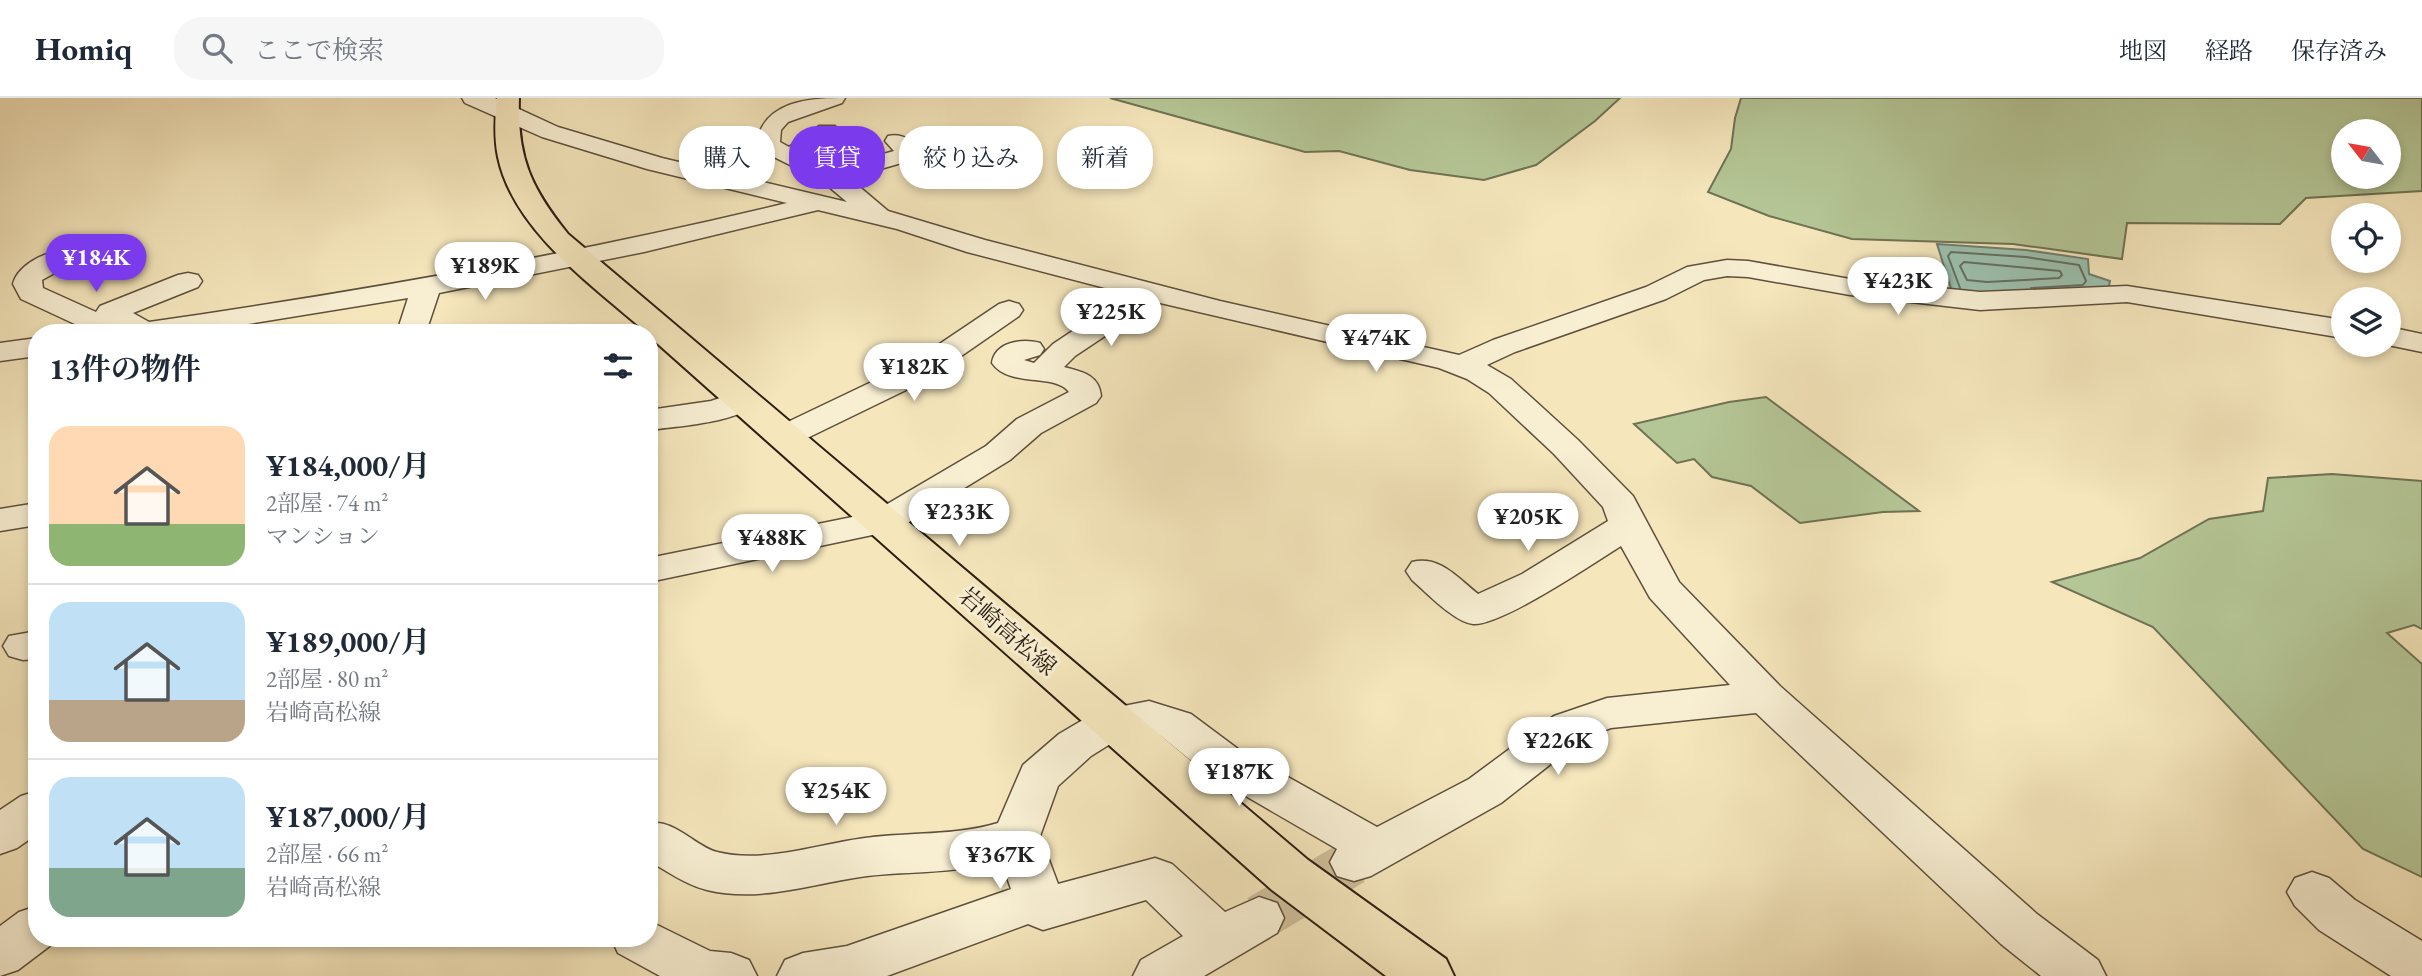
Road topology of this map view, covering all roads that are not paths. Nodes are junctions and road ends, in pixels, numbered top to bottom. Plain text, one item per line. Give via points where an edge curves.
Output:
1 (834, 98) edge
2 (496, 103) edge
3 (896, 141) dead end
4 (789, 155) edge
5 (885, 160) edge
6 (846, 189) edge
7 (813, 203) junction
8 (881, 218) junction
9 (579, 257) junction
10 (61, 258) dead end
11 (188, 281) dead end
12 (425, 288) junction
13 (1151, 292) junction
14 (1009, 310) dead end
15 (98, 324) edge
16 (130, 324) edge
17 (195, 324) edge
18 (414, 324) edge
19 (656, 324) edge
20 (658, 326) edge
21 (2331, 327) edge
22 (2401, 339) edge
23 (2422, 343) edge
24 (1462, 365) junction
25 (743, 400) junction
26 (658, 419) edge
27 (785, 436) junction
28 (28, 515) edge
29 (0, 520) edge
30 (883, 522) junction
31 (1628, 525) junction
32 (658, 568) edge
33 (1425, 571) dead end
34 (1765, 697) junction
35 (1113, 722) junction
36 (28, 816) edge
37 (0, 835) edge
38 (1016, 836) junction
39 (658, 843) edge
40 (2312, 892) dead end
41 (1040, 898) junction
42 (28, 934) edge
43 (653, 947) edge
44 (0, 954) edge
45 (2422, 968) edge
46 (731, 976) edge
47 (803, 976) edge
48 (1158, 976) edge
49 (1427, 976) edge
50 (2080, 976) edge

1 - 4 street via 780,117 770,130 768,145
2 - 7 street via 576,141
2 - 9 main road, 岩崎高松線 via 517,183 558,240
3 - 5 street via 911,153
6 - 8 street
7 - 8 street
7 - 9 street
8 - 13 street
9 - 12 street
9 - 19 main road, 岩崎高松線
10 - 15 street via 29,276 31,293
11 - 16 street via 110,312
12 - 17 street
12 - 18 street
13 - 24 street
13 - 30 street via 1064,350 1036,360 1084,385 1085,396 1029,426 998,453
14 - 27 street via 893,384
20 - 25 main road, 岩崎高松線
21 - 24 street via 2127,294 1980,301 1727,268 1697,273 1656,293
22 - 23 street
24 - 31 street via 1500,386 1566,447 1620,504
25 - 26 street via 719,410
25 - 27 main road, 岩崎高松線
27 - 30 main road, 岩崎高松線
28 - 29 street
30 - 32 street
30 - 35 main road, 岩崎高松線
31 - 33 street via 1536,583 1474,611
31 - 34 street via 1664,589
34 - 35 street via 1607,713 1569,727 1485,791 1365,856 1322,816 1222,761 1176,726 1149,717
34 - 50 street via 2019,929
35 - 38 street via 1076,744 1039,777
35 - 49 main road, 岩崎高松線 via 1290,875
36 - 37 street
38 - 39 street via 978,848 867,857 758,875 708,871
38 - 41 street
40 - 45 street via 2337,915
41 - 47 street via 847,968
41 - 48 street via 1043,909 1155,878 1239,929
42 - 44 street
43 - 46 street via 704,973

